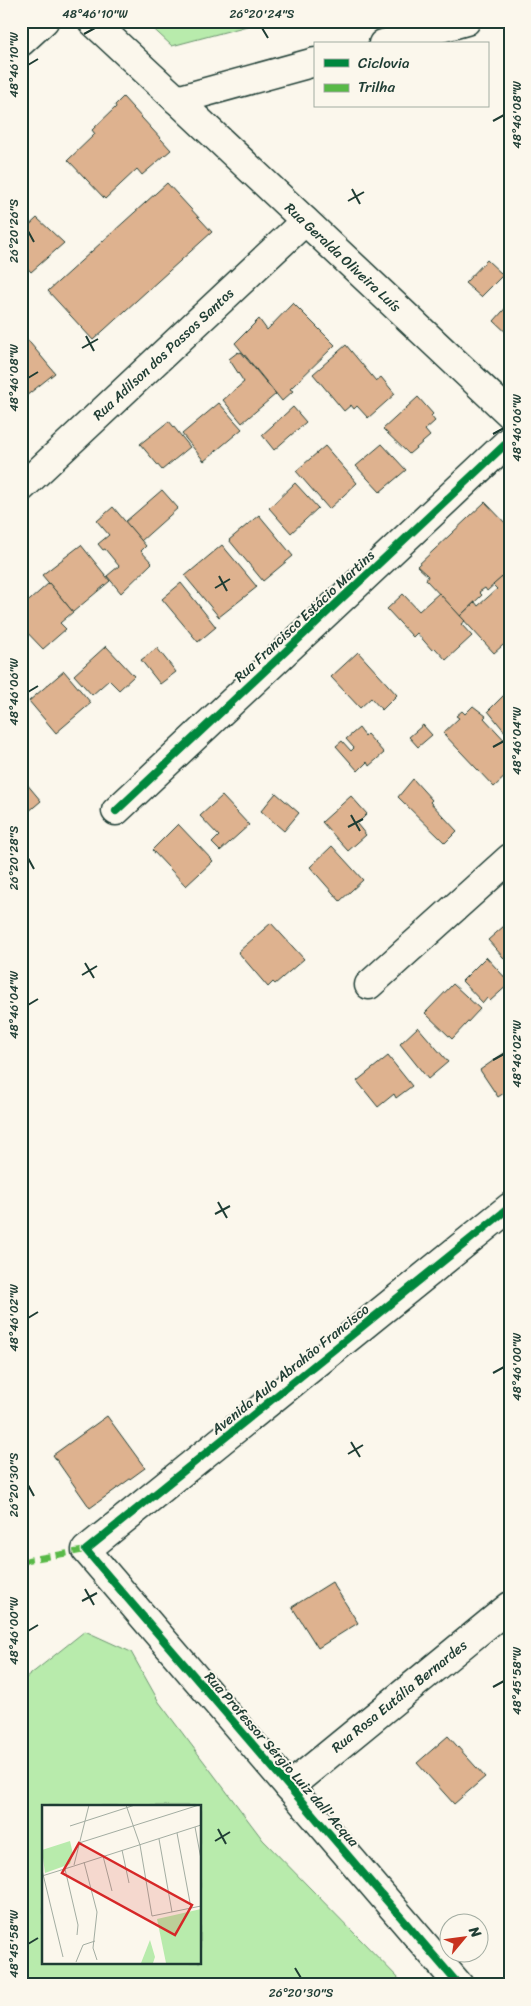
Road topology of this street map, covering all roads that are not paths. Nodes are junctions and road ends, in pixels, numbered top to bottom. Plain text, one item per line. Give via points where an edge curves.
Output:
1 (44, 21) edge
2 (92, 21) edge
3 (466, 21) edge
4 (21, 42) edge
5 (390, 42) edge
6 (314, 62) edge
7 (177, 100) junction
8 (305, 221) junction
9 (510, 414) edge
10 (510, 440) edge
11 (21, 488) edge
12 (116, 811) dead end
13 (510, 858) edge
14 (369, 985) dead end
15 (510, 1207) edge
16 (86, 1550) joint
17 (510, 1606) edge
18 (289, 1787) junction
19 (459, 1985) edge

1 - 4 street
2 - 7 street, Rua Geralda Oliveira Luís
3 - 5 street
6 - 7 street
7 - 8 street, Rua Geralda Oliveira Luís
8 - 9 street, Rua Geralda Oliveira Luís
8 - 11 street, Rua Adilson dos Passos Santos
10 - 12 street, Rua Francisco Estácio Martins
13 - 14 street
15 - 16 street, Avenida Aulo Abrahão Francisco
16 - 18 street, Rua Professor Sérgio Luiz dall'Acqua
17 - 18 street, Rua Rosa Eutália Bernardes
18 - 19 street, Rua Professor Sérgio Luiz dall'Acqua

